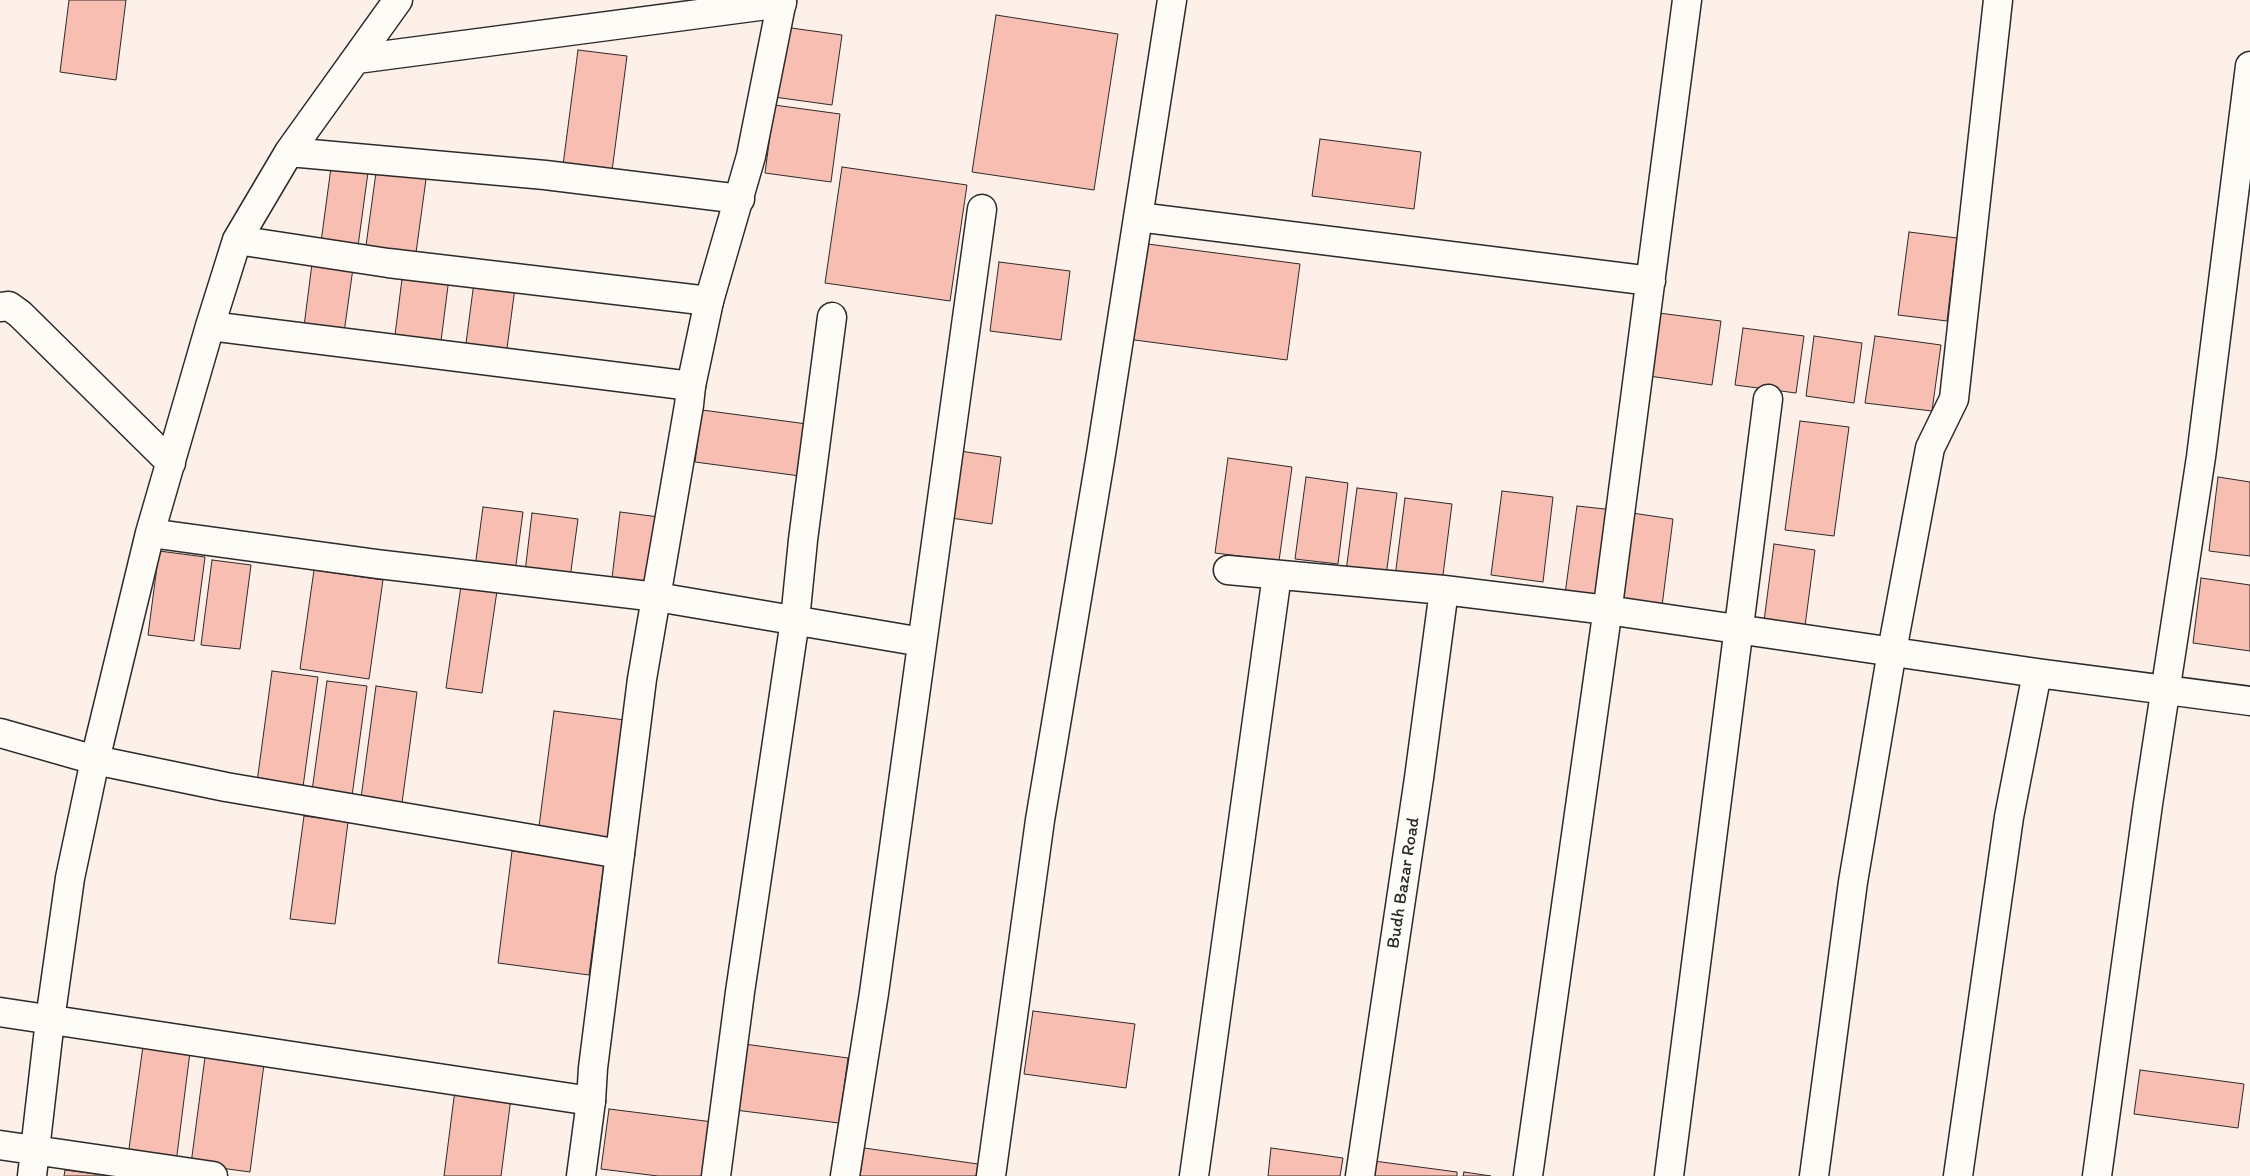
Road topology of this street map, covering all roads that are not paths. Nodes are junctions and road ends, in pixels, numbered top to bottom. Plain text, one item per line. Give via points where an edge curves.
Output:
1 (398, 0) edge
2 (1172, 0) edge
3 (1686, 0) edge
4 (1998, 0) edge
5 (782, 2) edge
6 (357, 59) junction
7 (2250, 66) edge
8 (289, 152) junction
9 (740, 199) junction
10 (982, 209) dead end
11 (1138, 217) junction
12 (237, 240) junction
13 (1651, 281) junction
14 (709, 301) junction
15 (0, 307) edge
16 (832, 317) dead end
17 (210, 326) junction
18 (691, 386) junction
19 (1768, 399) dead end
20 (171, 463) junction
21 (150, 533) junction
22 (1228, 570) dead end
23 (1277, 575) junction
24 (1444, 590) junction
25 (656, 597) junction
26 (1607, 610) junction
27 (795, 620) junction
28 (1740, 629) junction
29 (922, 642) junction
30 (1892, 651) junction
31 (2037, 673) junction
32 (2166, 691) junction
33 (2250, 701) edge
34 (0, 733) edge
35 (95, 760) junction
36 (620, 854) junction
37 (0, 1012) edge
38 (50, 1020) junction
39 (591, 1101) junction
40 (0, 1145) edge
41 (34, 1163) edge
42 (213, 1176) edge
43 (581, 1176) edge
44 (716, 1176) edge
45 (845, 1176) edge
46 (991, 1176) edge
47 (1194, 1176) edge
48 (1360, 1176) edge
49 (1528, 1176) edge
50 (1669, 1176) edge
51 (1814, 1176) edge
52 (1958, 1176) edge
53 (2097, 1176) edge

1 - 6 street
2 - 11 street
3 - 13 street
4 - 30 street via 1954,399 1930,448
5 - 6 street
5 - 9 street
6 - 8 street
7 - 32 street via 2202,457
8 - 9 street via 545,175
8 - 12 street
9 - 14 street
10 - 29 street
11 - 13 street
11 - 46 street via 1040,820
12 - 14 street via 388,263
12 - 17 street
13 - 26 street
14 - 18 street
15 - 20 street via 9,306 20,314
16 - 27 street
17 - 18 street
17 - 20 street
18 - 25 street
19 - 28 street
20 - 21 street
21 - 25 street
21 - 35 street
22 - 23 street
23 - 24 street
23 - 47 street
24 - 26 street
24 - 48 street, Budh Bazar Road via 1420,778
25 - 27 street
25 - 36 street
26 - 28 street
26 - 49 street
27 - 29 street
27 - 44 street
28 - 30 street
28 - 50 street
29 - 45 street via 874,993
30 - 31 street
30 - 51 street via 1853,882
31 - 32 street
31 - 52 street via 2009,817
32 - 33 street
32 - 53 street
34 - 35 street
35 - 36 street via 226,787
35 - 38 street via 70,878
36 - 39 street
37 - 38 street
38 - 39 street
38 - 41 street
39 - 43 street
40 - 41 street
41 - 42 street

